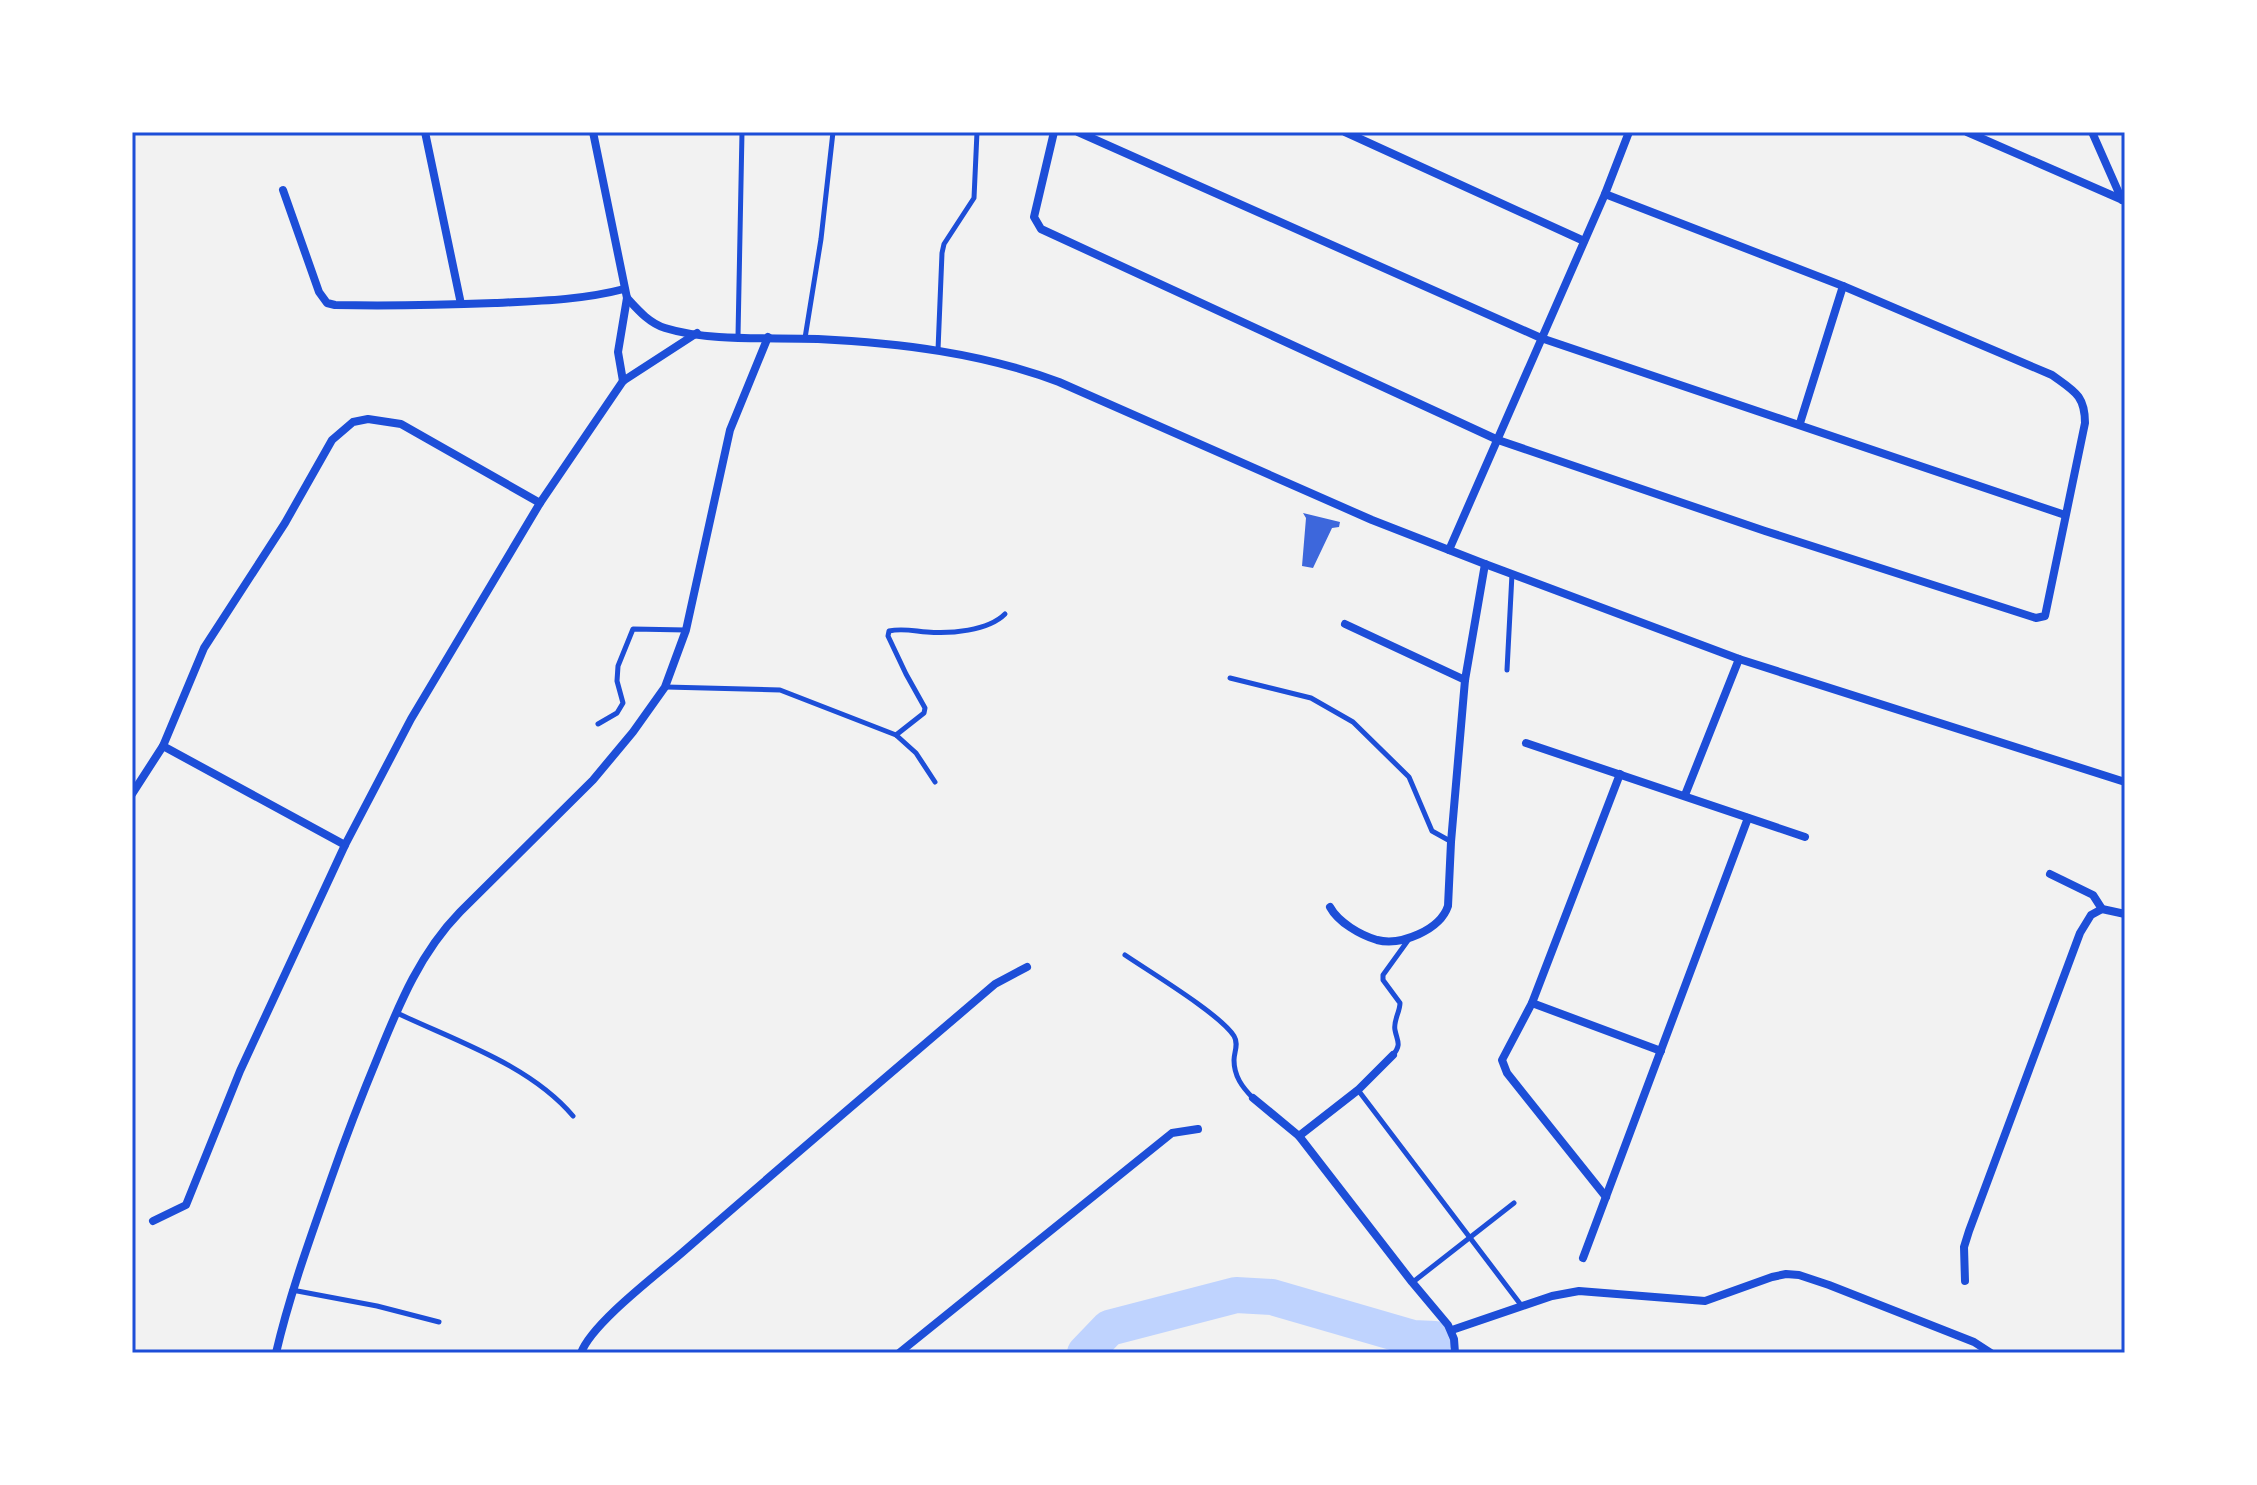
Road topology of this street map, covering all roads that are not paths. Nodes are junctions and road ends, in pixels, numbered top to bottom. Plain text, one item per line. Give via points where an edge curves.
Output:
1 (425, 132) edge
2 (593, 132) edge
3 (742, 132) edge
4 (833, 132) edge
5 (977, 132) edge
6 (1054, 132) edge
7 (1078, 132) edge
8 (1345, 132) edge
9 (1629, 132) edge
10 (1967, 132) edge
11 (2092, 132) edge
12 (283, 190) dead end
13 (1605, 194) junction
14 (2123, 200) edge
15 (1584, 241) junction
16 (1843, 286) junction
17 (626, 294) junction
18 (461, 304) junction
19 (697, 333) junction
20 (738, 336) junction
21 (768, 337) junction
22 (1541, 338) junction
23 (804, 339) junction
24 (937, 351) junction
25 (623, 381) junction
26 (1800, 423) junction
27 (1498, 440) junction
28 (540, 503) junction
29 (2065, 515) junction
30 (1449, 550) junction
31 (1485, 564) junction
32 (1512, 574) junction
33 (1005, 614) dead end
34 (1345, 624) dead end
35 (686, 630) junction
36 (1739, 659) junction
37 (1507, 670) dead end
38 (1230, 678) dead end
39 (1465, 680) junction
40 (665, 687) junction
41 (598, 724) dead end
42 (896, 735) junction
43 (1526, 743) dead end
44 (163, 746) junction
45 (1620, 774) junction
46 (935, 782) dead end
47 (2125, 782) edge
48 (132, 794) edge
49 (1685, 795) junction
50 (1748, 818) junction
51 (1805, 837) dead end
52 (1451, 842) junction
53 (345, 845) junction
54 (2050, 874) dead end
55 (1330, 907) dead end
56 (2102, 909) junction
57 (2125, 914) edge
58 (1411, 936) junction
59 (1125, 955) dead end
60 (1027, 967) dead end
61 (1532, 1003) junction
62 (396, 1013) junction
63 (1661, 1051) junction
64 (1393, 1055) joint
65 (1358, 1090) junction
66 (1253, 1098) joint
67 (573, 1116) dead end
68 (1198, 1129) dead end
69 (1299, 1136) junction
70 (1606, 1197) junction
71 (1514, 1203) dead end
72 (153, 1221) dead end
73 (1469, 1238) junction
74 (1583, 1258) dead end
75 (1965, 1281) dead end
76 (1412, 1282) junction
77 (292, 1290) junction
78 (1521, 1305) junction
79 (439, 1322) dead end
80 (1452, 1330) junction
81 (276, 1353) edge
82 (581, 1353) edge
83 (899, 1353) edge
84 (1455, 1353) edge
85 (1991, 1353) edge

1 - 18 street
2 - 17 street
3 - 20 lane
4 - 23 lane
5 - 24 lane via 974,198 942,253
6 - 27 street via 1035,214 1041,229
7 - 22 street
8 - 15 street
9 - 13 street
10 - 14 street
11 - 14 street
12 - 18 street via 327,303
13 - 15 street
13 - 16 street
15 - 22 street
16 - 26 street
16 - 29 street via 2052,375 2079,395 2085,423
17 - 18 street
17 - 19 street via 643,315 664,328
17 - 25 street via 618,352
19 - 20 street
19 - 25 street
20 - 21 street
21 - 23 street
21 - 35 street via 730,430
22 - 26 street
22 - 27 street
23 - 24 street
24 - 30 street via 1009,365 1059,382
25 - 28 street
26 - 29 street
27 - 29 street via 2036,618 2045,616 2048,606
27 - 30 street
28 - 44 street via 401,424 353,422 332,440 204,648
28 - 53 street via 411,719
30 - 31 street
31 - 32 street
31 - 39 street
32 - 36 street
32 - 37 lane
33 - 42 lane via 992,623 945,633 889,631 925,708
34 - 39 street
35 - 40 street
35 - 41 lane via 633,629 618,666 623,703
36 - 47 street
36 - 49 street
38 - 52 lane via 1311,698 1353,722 1409,777 1432,831
39 - 52 street
40 - 42 lane via 780,690
40 - 62 street via 593,780 442,930
42 - 46 lane
43 - 45 street
44 - 48 street
44 - 53 street
45 - 49 street
45 - 61 street
49 - 50 street
50 - 51 street
50 - 63 street
52 - 58 street via 1446,913
53 - 72 street via 240,1071 186,1205
54 - 56 street via 2093,895
55 - 58 street via 1340,920 1374,939
56 - 57 street
56 - 75 street via 2091,915 2080,933 1969,1231
58 - 64 lane via 1383,975 1400,1003 1394,1028 1398,1049
59 - 66 lane via 1232,1034 1237,1044 1235,1075
60 - 82 street via 995,984 775,1171 626,1302
61 - 63 street
61 - 70 street via 1502,1060
62 - 67 lane via 498,1061 545,1089
62 - 77 street
63 - 70 street
64 - 65 street
65 - 69 street
65 - 73 lane
66 - 69 street
68 - 83 street via 1172,1133
69 - 76 street
70 - 74 street
71 - 73 lane
73 - 76 lane
73 - 78 lane
76 - 80 street
77 - 79 lane
77 - 81 street
78 - 80 street
78 - 85 street via 1579,1291 1705,1301 1772,1277 1799,1275
80 - 84 street

